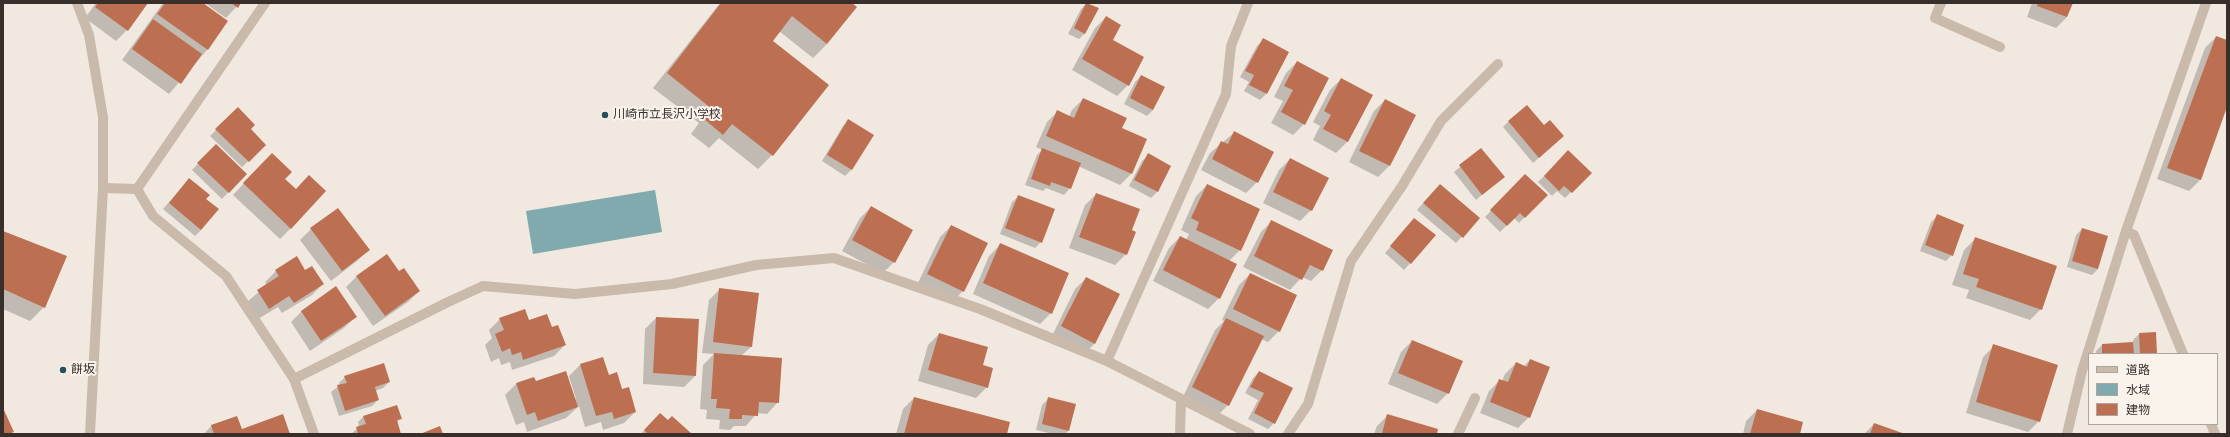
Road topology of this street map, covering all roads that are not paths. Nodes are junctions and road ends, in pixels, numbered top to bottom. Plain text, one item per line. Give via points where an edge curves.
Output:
1 (77, 3) edge
2 (265, 3) edge
3 (1248, 3) edge
4 (1941, 3) edge
5 (2206, 3) edge
6 (2000, 47) dead end
7 (1498, 64) dead end
8 (103, 188) junction
9 (137, 189) junction
10 (2126, 231) junction
11 (2183, 353) edge
12 (1107, 361) junction
13 (294, 379) junction
14 (1474, 398) dead end
15 (1181, 399) junction
16 (90, 434) edge
17 (314, 434) edge
18 (1180, 434) edge
19 (1250, 434) edge
20 (1288, 434) edge
21 (1458, 434) edge
22 (2066, 434) edge

1 - 8 street via 89,35 103,117
2 - 9 street
3 - 12 street via 1231,46 1226,94
4 - 6 street via 1936,18
5 - 10 street
7 - 20 street via 1440,121 1402,186 1351,261 1308,404
8 - 9 street
8 - 16 street
9 - 13 street via 152,216 226,276
10 - 11 street via 2134,235
10 - 22 street via 2082,371
12 - 13 street via 980,309 834,258 756,265 672,284 575,294 483,286
12 - 15 street
13 - 17 street
14 - 21 street
15 - 18 street
15 - 19 street

